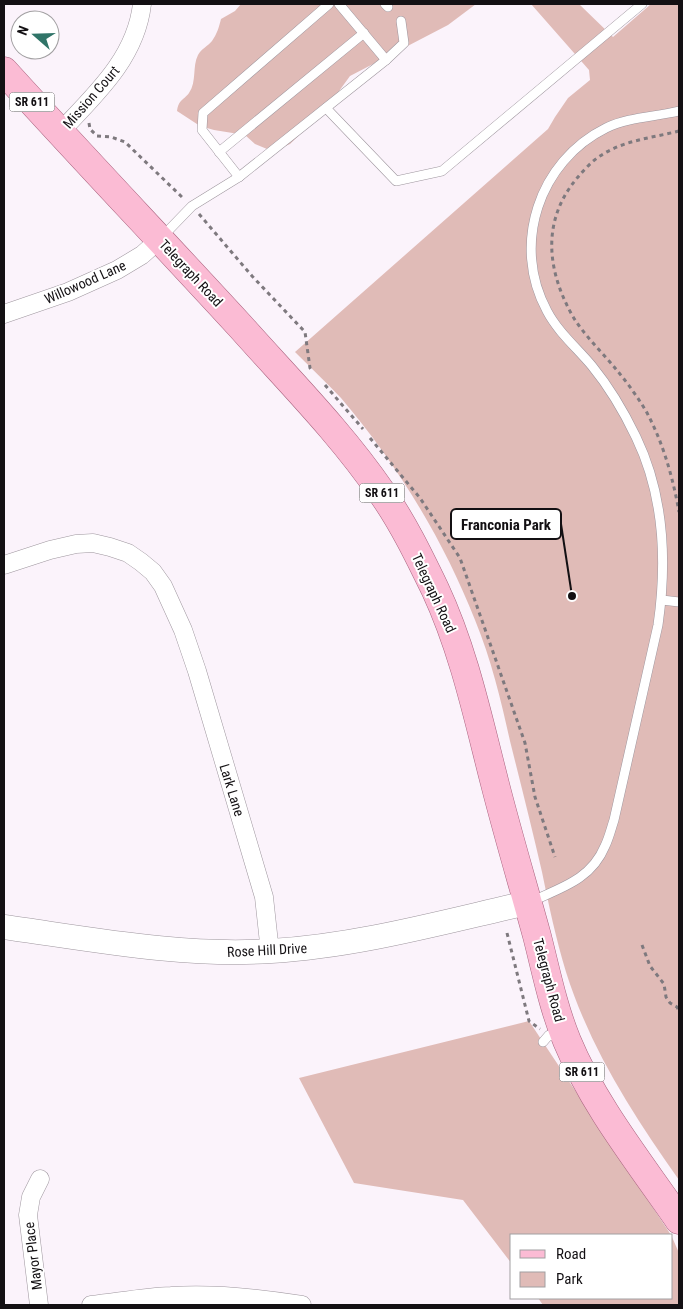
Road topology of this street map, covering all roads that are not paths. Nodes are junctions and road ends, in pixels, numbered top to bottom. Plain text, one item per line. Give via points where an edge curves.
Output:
1 (142, 4) edge
2 (329, 4) edge
3 (339, 4) edge
4 (642, 4) edge
5 (401, 21) dead end
6 (364, 33) junction
7 (386, 60) junction
8 (4, 71) edge
9 (326, 108) junction
10 (679, 111) edge
11 (60, 133) junction
12 (219, 152) junction
13 (239, 177) junction
14 (160, 239) junction
15 (4, 314) edge
16 (4, 565) edge
17 (662, 600) junction
18 (679, 602) edge
19 (527, 903) junction
20 (4, 927) edge
21 (270, 952) junction
22 (40, 1179) dead end
23 (679, 1220) edge
24 (266, 1302) edge
25 (39, 1305) edge
26 (91, 1305) edge
27 (302, 1305) edge

1 - 11 street, Mission Court via 127,52 113,74
2 - 12 lane via 203,113 202,130
3 - 6 lane
4 - 9 lane via 442,172 396,181
5 - 7 lane via 404,43
6 - 7 lane
6 - 12 lane
7 - 9 lane
8 - 11 main road, Telegraph Road / SR 611
9 - 13 lane
10 - 17 lane via 624,121 593,135 575,149 554,172 540,199 532,226 531,251 533,274 547,311 610,390 637,438 658,503 662,534
11 - 14 main road, Telegraph Road / SR 611
12 - 13 lane
13 - 14 lane via 192,206
14 - 15 street, Willowood Lane via 142,256 117,270 68,292
14 - 19 main road, Telegraph Road / SR 611 via 329,425 399,520 434,587 456,642 471,687
16 - 21 street, Lark Lane via 50,550 93,544 128,553 153,572 163,586 197,671 264,897
17 - 18 lane
17 - 19 lane via 606,845 585,875
19 - 21 street, Rose Hill Drive via 357,940
19 - 23 main road, Telegraph Road / SR 611 via 556,1010 553,1040 589,1085
20 - 21 street, Rose Hill Drive via 186,950
22 - 25 street, Mayor Place via 28,1215
24 - 26 street via 211,1295
24 - 27 street

